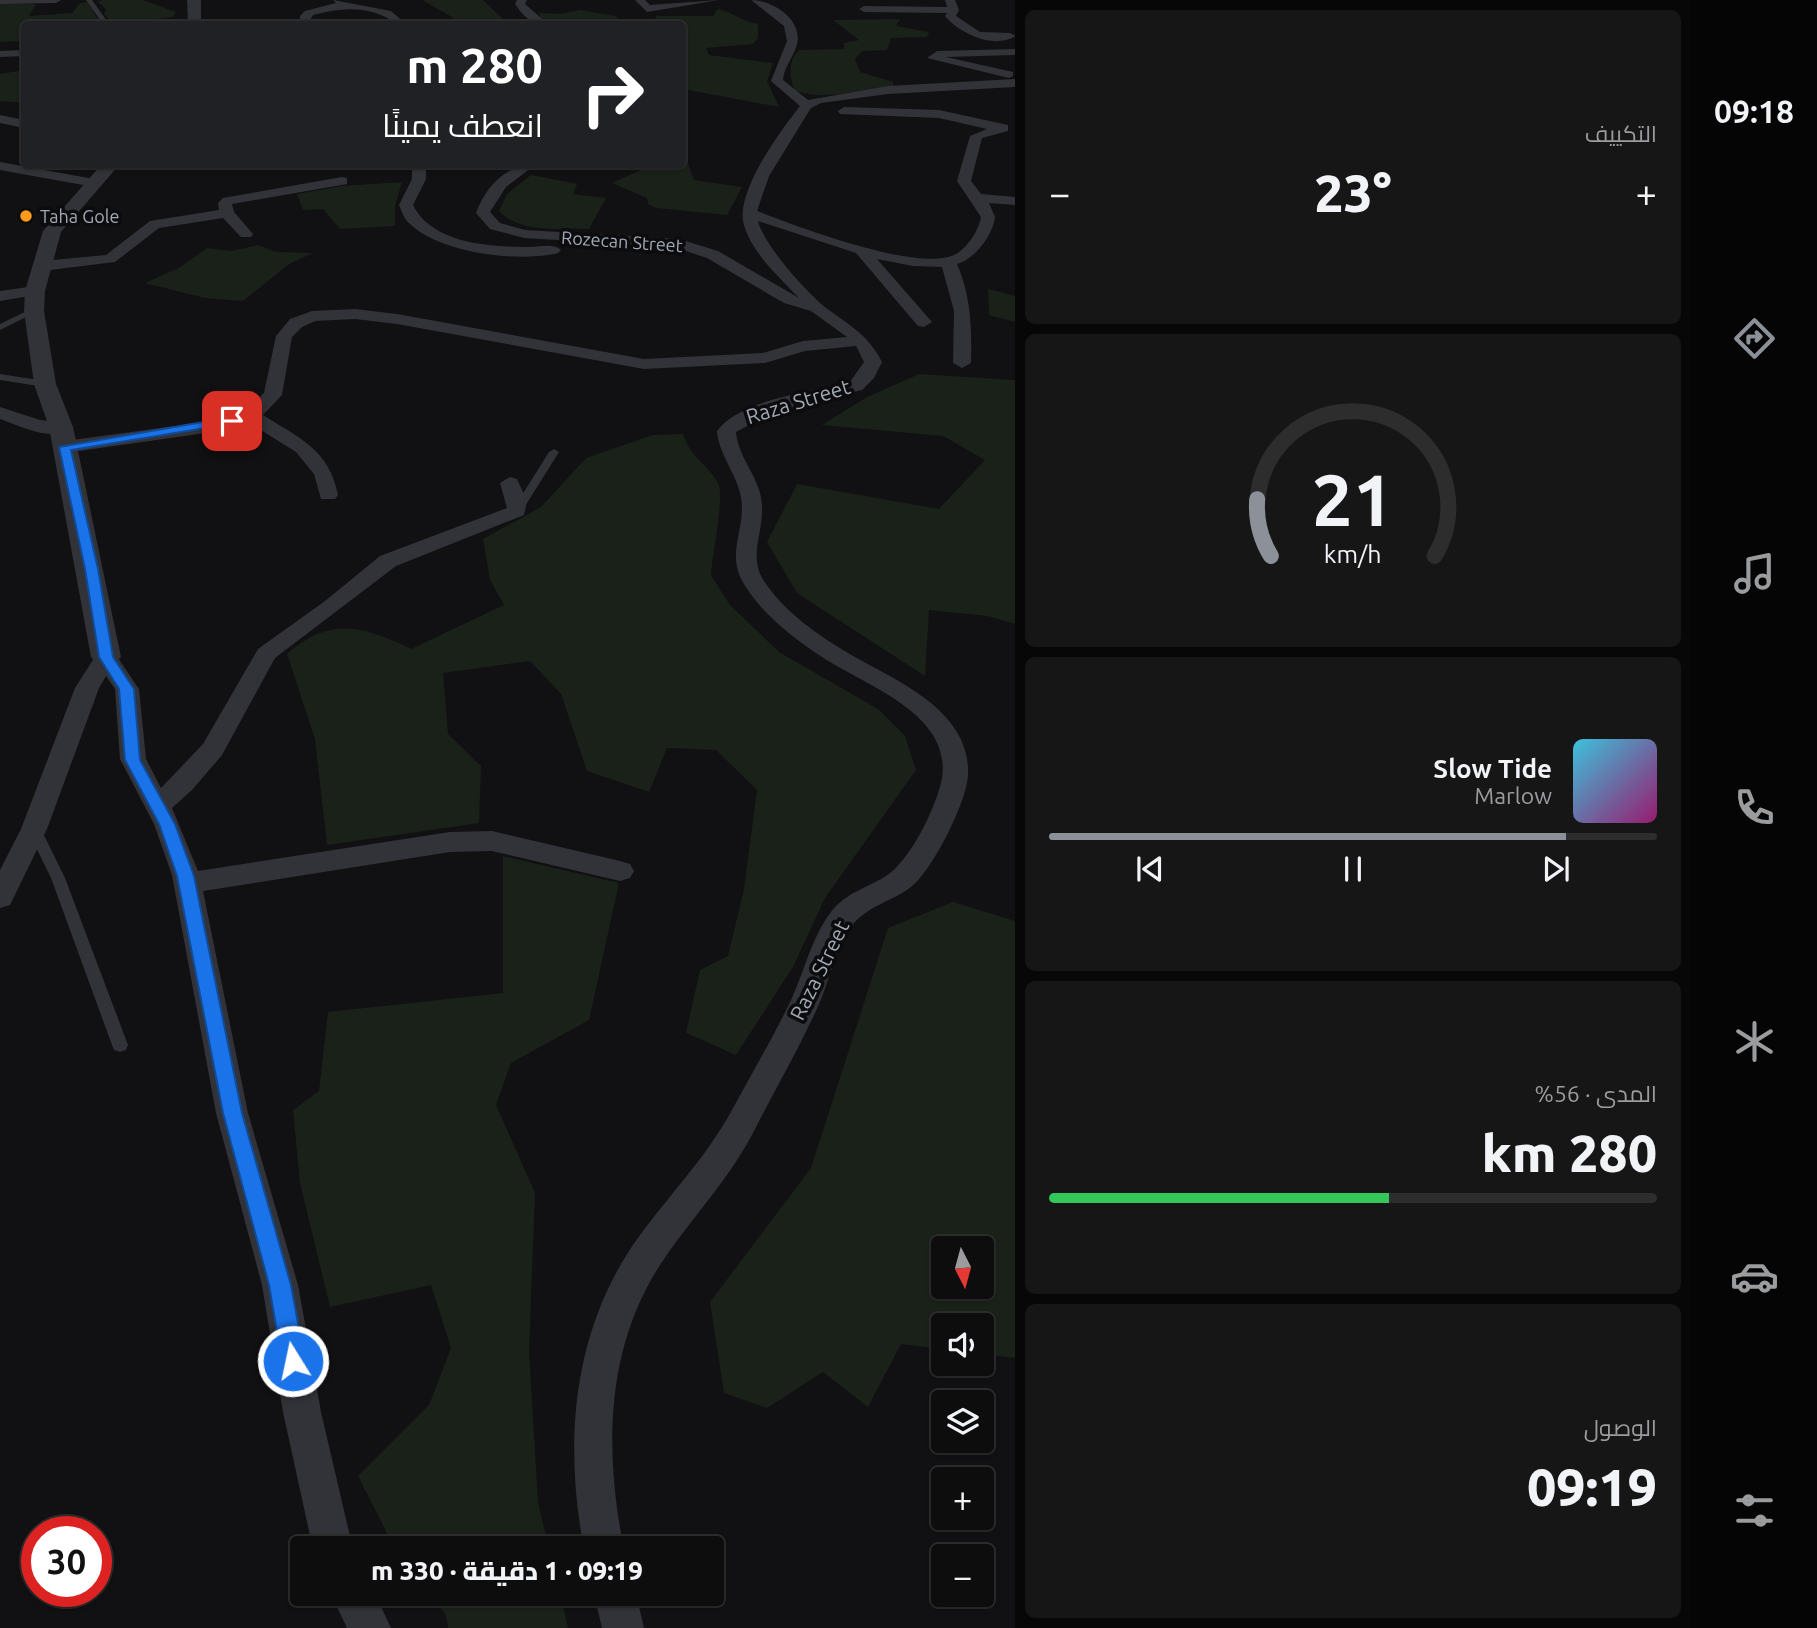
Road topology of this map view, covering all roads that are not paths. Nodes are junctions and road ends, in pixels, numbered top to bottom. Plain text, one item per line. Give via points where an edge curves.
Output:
1 (56, 0) edge
2 (89, 0) edge
3 (194, 0) edge
4 (522, 0) edge
5 (640, 0) edge
6 (714, 0) edge
7 (756, 0) edge
8 (0, 2) edge
9 (341, 2) edge
10 (952, 5) edge
11 (864, 9) dead end
12 (104, 21) edge
13 (195, 21) edge
14 (304, 21) edge
15 (397, 21) edge
16 (538, 21) edge
17 (994, 24) dead end
18 (961, 26) junction
19 (1015, 35) edge
20 (1015, 52) edge
21 (21, 53) edge
22 (0, 54) edge
23 (1015, 76) edge
24 (1015, 83) edge
25 (804, 109) junction
26 (0, 119) edge
27 (21, 123) edge
28 (1009, 130) edge
29 (0, 166) edge
30 (108, 168) edge
31 (419, 168) edge
32 (523, 168) edge
33 (342, 181) dead end
34 (94, 183) junction
35 (979, 198) junction
36 (1015, 201) edge
37 (227, 213) junction
38 (749, 213) junction
39 (246, 234) dead end
40 (584, 237) junction
41 (861, 250) junction
42 (948, 262) junction
43 (42, 266) junction
44 (0, 296) edge
45 (34, 301) junction
46 (822, 313) junction
47 (924, 322) dead end
48 (0, 327) edge
49 (860, 341) junction
50 (803, 346) junction
51 (962, 363) dead end
52 (0, 377) edge
53 (45, 384) junction
54 (0, 413) edge
55 (251, 416) junction
56 (63, 437) junction
57 (554, 452) dead end
58 (510, 483) dead end
59 (328, 495) dead end
60 (517, 511) junction
61 (106, 657) junction
62 (158, 805) junction
63 (34, 829) junction
64 (620, 871) dead end
65 (187, 883) junction
66 (0, 898) edge
67 (120, 1045) dead end
68 (330, 1536) edge
69 (602, 1536) edge
70 (358, 1606) edge
71 (618, 1606) edge
72 (370, 1628) edge
73 (623, 1628) edge

1 - 8 street
2 - 12 lane
3 - 13 street
4 - 16 street via 527,14
5 - 6 street via 647,9 657,10
7 - 25 street via 786,18 793,43 777,70 777,81
9 - 14 street via 309,13
9 - 15 street via 383,11
10 - 11 street
10 - 18 street via 950,16
17 - 18 street
18 - 19 street via 984,37
20 - 23 street via 937,54 933,58
21 - 22 street
24 - 25 street via 888,90 818,100
25 - 28 street via 899,110
25 - 38 street via 765,173
26 - 27 street
28 - 35 street via 976,136 964,181
29 - 34 street
30 - 34 street
31 - 40 street via 419,179 406,205 408,213 436,235 476,247 531,252 570,246
32 - 40 street, Rozecan Street via 490,195 483,213 487,220 524,234
33 - 37 street via 228,201
34 - 43 street via 52,231
35 - 36 street
35 - 42 street via 988,212 986,231 968,252
37 - 39 street
37 - 43 street via 155,224 120,255 110,258
38 - 41 street
38 - 46 street via 757,238
40 - 46 street, Rozecan Street via 696,246
41 - 42 street
41 - 47 street
42 - 51 street via 958,284
43 - 45 street
44 - 45 street
45 - 48 lane
45 - 53 street
46 - 49 street
46 - 50 street via 820,327
49 - 50 street
49 - 69 street, Raza Street via 873,362 856,386 750,414 732,422 726,431 752,498 744,565 754,583 798,629 927,713 951,750 955,776 920,859 904,878 849,910 832,933 810,991 738,1130 711,1174 639,1266 621,1301 601,1355 595,1410 592,1476
50 - 55 street via 765,358 645,364 397,319 355,314 312,316 296,323 284,336 273,395
52 - 53 lane
53 - 56 street
54 - 56 street
55 - 56 street via 213,426
55 - 59 street via 303,448 324,473
56 - 61 street
57 - 60 lane
58 - 60 street
60 - 62 street via 388,561 266,654 213,749
61 - 62 street via 127,689 133,760
61 - 63 street via 88,688
62 - 65 street
63 - 66 street
63 - 67 lane via 58,878
64 - 65 street via 492,841 450,842
65 - 68 street via 232,1113 280,1285
70 - 72 street
71 - 73 street

